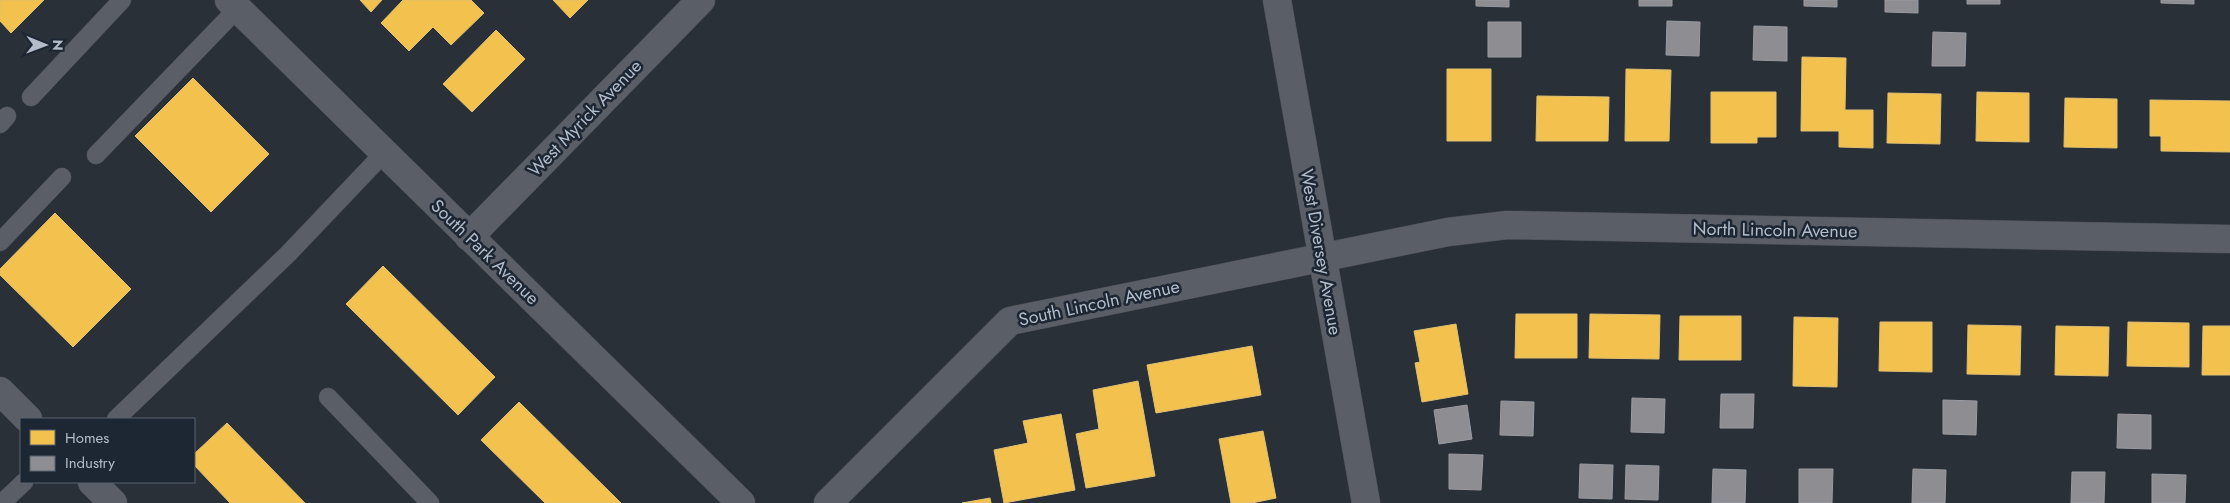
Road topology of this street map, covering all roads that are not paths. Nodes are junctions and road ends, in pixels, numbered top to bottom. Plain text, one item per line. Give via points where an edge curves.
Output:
1 (122, 0) edge
2 (701, 0) edge
3 (1277, 0) edge
4 (233, 4) edge
5 (31, 97) dead end
6 (384, 153) junction
7 (96, 155) dead end
8 (62, 177) dead end
9 (469, 237) junction
10 (2230, 239) edge
11 (0, 242) edge
12 (1322, 258) junction
13 (0, 391) edge
14 (328, 397) dead end
15 (27, 418) edge
16 (117, 418) edge
17 (23, 483) edge
18 (93, 483) edge
19 (2, 503) edge
20 (113, 503) edge
21 (430, 503) edge
22 (741, 503) edge
23 (828, 503) edge
24 (1366, 503) edge

1 - 5 lane
2 - 9 street, West Myrick Avenue
3 - 12 street, West Diversey Avenue
4 - 6 street, South Park Avenue
4 - 7 lane
6 - 9 street, South Park Avenue
6 - 16 lane via 288,254
8 - 11 lane
9 - 22 street, South Park Avenue
10 - 12 street, North Lincoln Avenue via 1507,225 1448,232
12 - 23 street, South Lincoln Avenue via 1010,321
12 - 24 street, West Diversey Avenue
13 - 15 street
14 - 21 lane
17 - 19 lane
18 - 20 street

